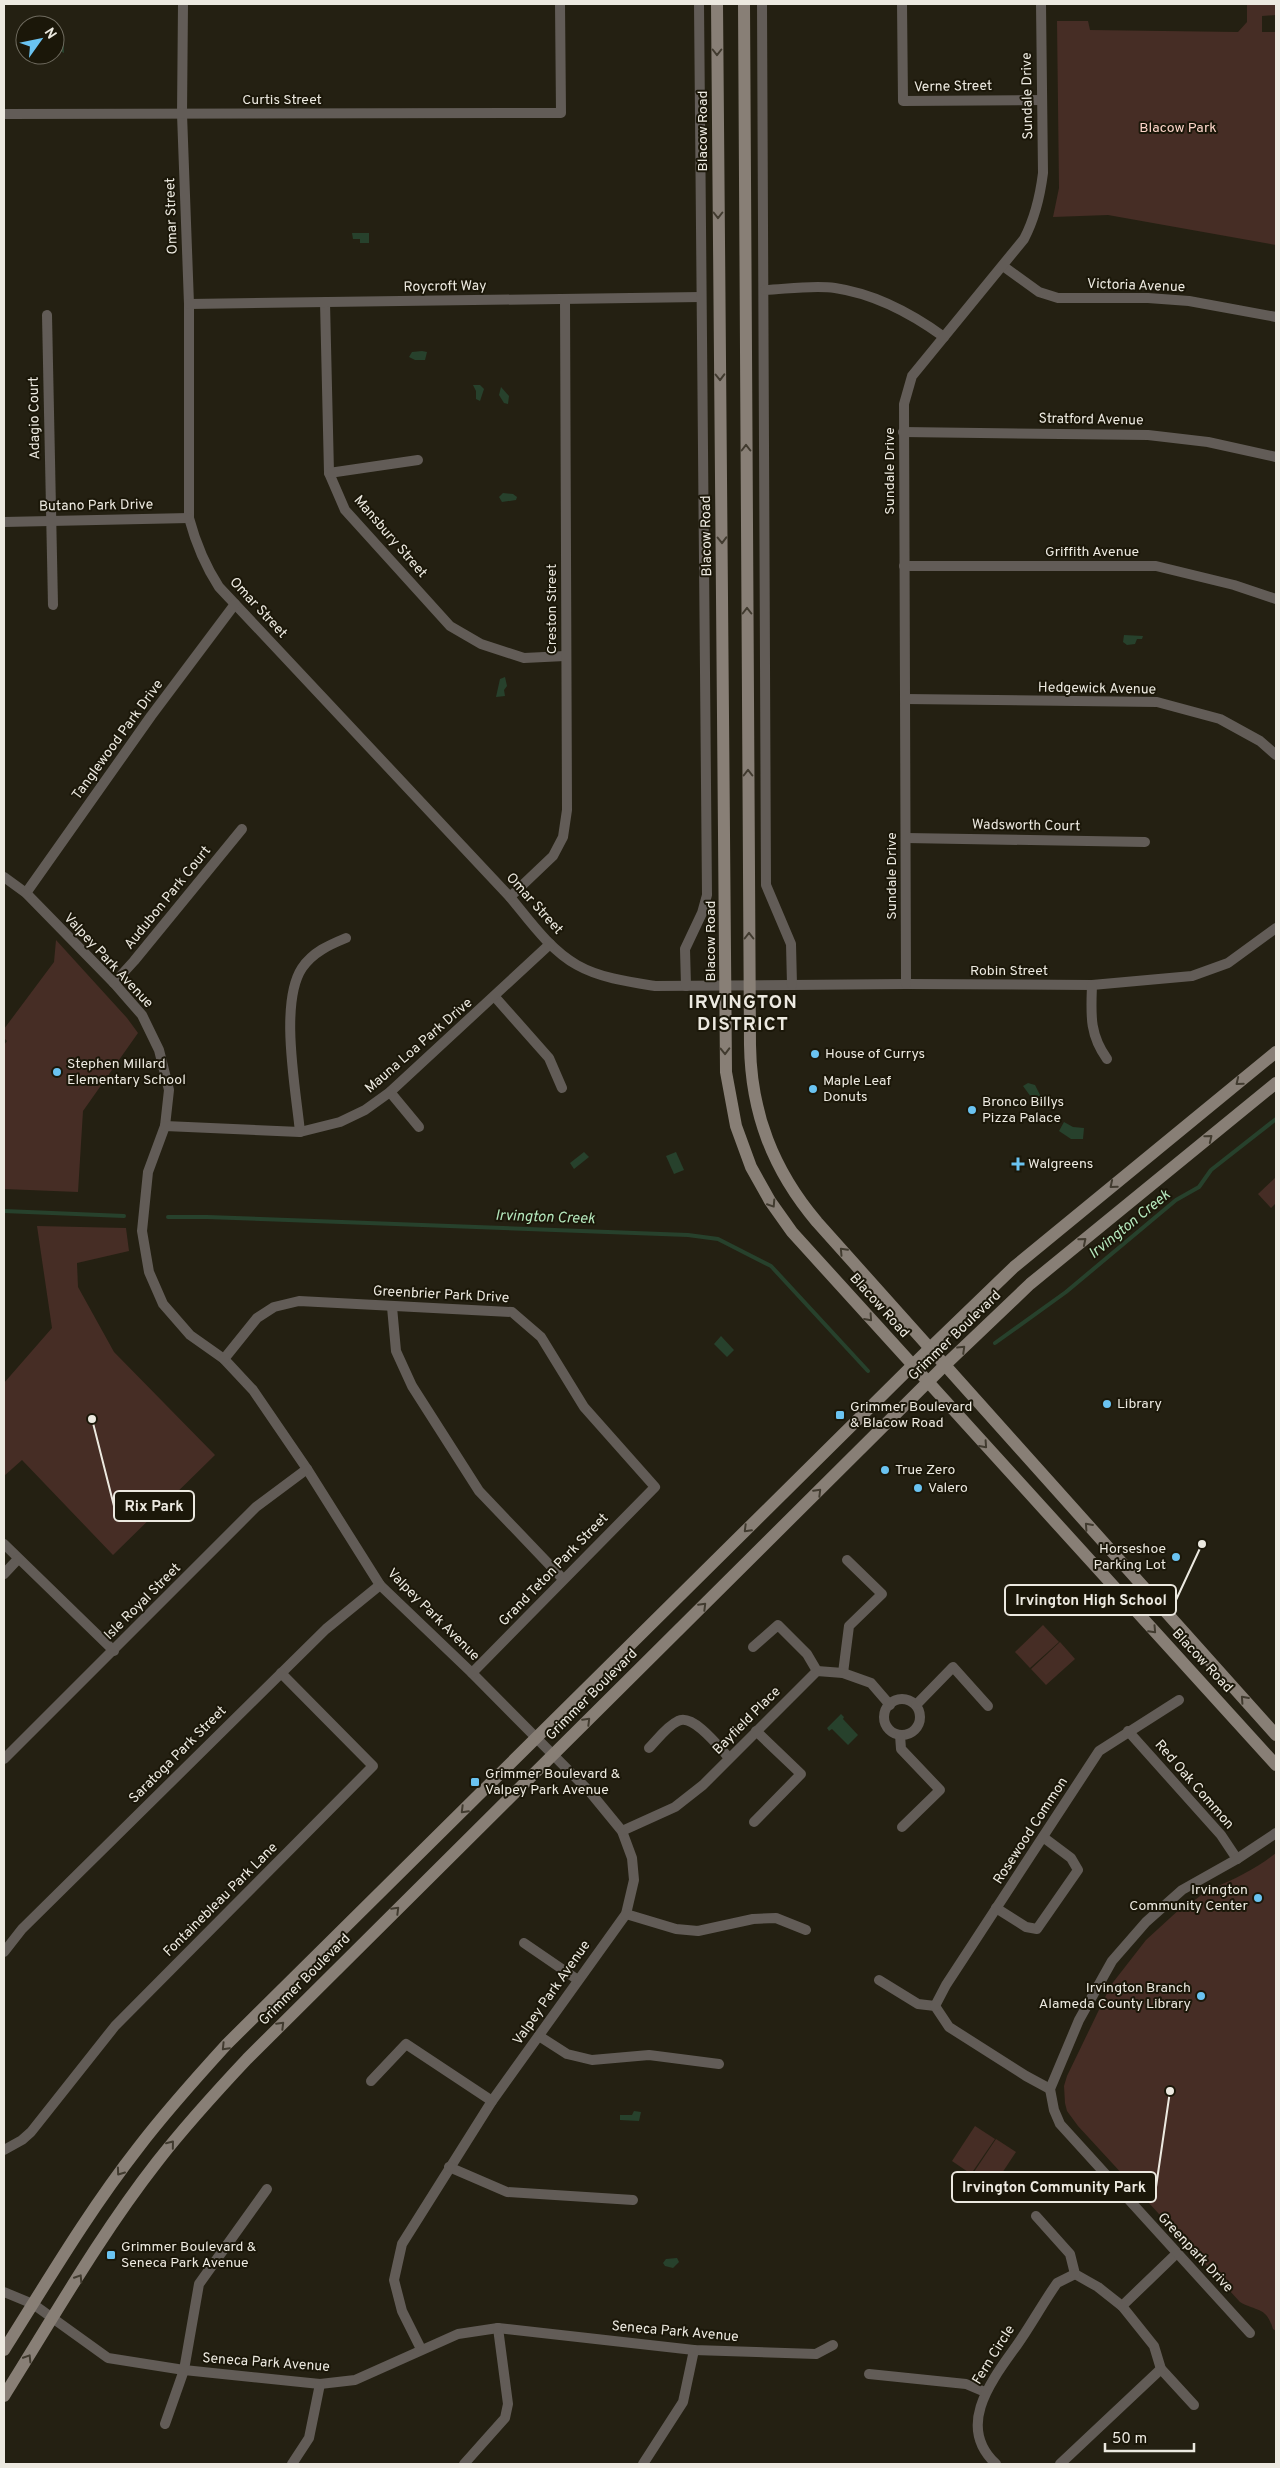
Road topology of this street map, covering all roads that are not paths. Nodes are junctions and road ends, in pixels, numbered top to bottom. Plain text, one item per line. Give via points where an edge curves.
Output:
1 (183, 4) edge
2 (560, 4) edge
3 (699, 4) edge
4 (717, 4) edge
5 (744, 4) edge
6 (762, 4) edge
7 (902, 4) edge
8 (1041, 4) edge
9 (1042, 100) junction
10 (4, 114) edge
11 (182, 114) junction
12 (1003, 266) junction
13 (765, 290) junction
14 (701, 297) junction
15 (565, 299) junction
16 (325, 302) junction
17 (189, 304) junction
18 (47, 315) dead end
19 (1276, 317) edge
20 (944, 337) junction
21 (903, 432) junction
22 (1276, 456) edge
23 (418, 460) dead end
24 (329, 473) junction
25 (189, 518) junction
26 (51, 520) junction
27 (4, 522) edge
28 (904, 566) junction
29 (1276, 599) edge
30 (235, 604) junction
31 (53, 605) dead end
32 (565, 656) junction
33 (905, 699) junction
34 (1276, 756) edge
35 (242, 829) dead end
36 (906, 838) junction
37 (1145, 842) dead end
38 (4, 877) edge
39 (26, 893) junction
40 (510, 897) junction
41 (1276, 928) edge
42 (346, 938) dead end
43 (550, 944) junction
44 (114, 983) junction
45 (727, 984) junction
46 (749, 984) junction
47 (906, 984) junction
48 (792, 985) junction
49 (1092, 985) junction
50 (686, 986) junction
51 (495, 997) junction
52 (1276, 1052) edge
53 (1107, 1059) dead end
54 (1276, 1083) edge
55 (562, 1088) dead end
56 (390, 1092) junction
57 (166, 1126) junction
58 (419, 1127) dead end
59 (300, 1132) junction
60 (392, 1307) junction
61 (929, 1349) junction
62 (224, 1359) junction
63 (912, 1365) junction
64 (944, 1366) junction
65 (928, 1383) junction
66 (307, 1469) junction
67 (655, 1487) joint
68 (4, 1544) edge
69 (18, 1559) junction
70 (846, 1560) dead end
71 (4, 1574) edge
72 (563, 1579) junction
73 (380, 1586) junction
74 (753, 1647) dead end
75 (114, 1651) junction
76 (817, 1671) junction
77 (281, 1673) junction
78 (472, 1673) junction
79 (843, 1673) junction
80 (1179, 1700) dead end
81 (890, 1705) junction
82 (916, 1705) junction
83 (988, 1706) dead end
84 (756, 1731) junction
85 (1128, 1731) junction
86 (900, 1735) junction
87 (1276, 1735) edge
88 (536, 1738) junction
89 (649, 1748) dead end
90 (553, 1755) junction
91 (729, 1758) junction
92 (4, 1759) edge
93 (1276, 1765) edge
94 (754, 1822) dead end
95 (902, 1827) dead end
96 (622, 1830) junction
97 (1276, 1833) edge
98 (1043, 1837) junction
99 (1237, 1859) junction
100 (996, 1908) junction
101 (626, 1914) junction
102 (806, 1930) dead end
103 (524, 1943) dead end
104 (4, 1952) edge
105 (578, 1980) junction
106 (879, 1980) dead end
107 (935, 2006) junction
108 (539, 2036) junction
109 (719, 2064) dead end
110 (371, 2081) dead end
111 (1050, 2089) junction
112 (492, 2101) junction
113 (4, 2150) edge
114 (449, 2167) junction
115 (267, 2189) dead end
116 (633, 2200) dead end
117 (1036, 2216) dead end
118 (1177, 2253) junction
119 (1075, 2274) junction
120 (4, 2292) edge
121 (33, 2304) junction
122 (1122, 2306) junction
123 (52, 2319) junction
124 (498, 2328) junction
125 (1250, 2333) dead end
126 (833, 2344) dead end
127 (421, 2349) junction
128 (4, 2350) edge
129 (694, 2350) junction
130 (1160, 2369) junction
131 (184, 2370) junction
132 (869, 2374) dead end
133 (320, 2384) junction
134 (985, 2392) junction
135 (4, 2396) edge
136 (1194, 2405) dead end
137 (165, 2424) dead end
138 (292, 2464) edge
139 (464, 2464) edge
140 (645, 2464) edge
141 (996, 2464) edge
142 (1060, 2464) edge

1 - 11 street, Omar Street
2 - 11 street, Curtis Street via 561,112
3 - 14 street, Blacow Road
4 -> 45 main road, Blacow Road
46 -> 5 main road, Blacow Road
6 - 13 street
7 - 9 street, Verne Street via 903,101
8 - 9 street, Sundale Drive
9 - 12 street, Sundale Drive via 1043,173 1040,197 1024,240
10 - 11 street, Curtis Street
11 - 17 street, Omar Street
12 - 19 street, Victoria Avenue via 1039,292 1058,298 1189,301
12 - 20 street, Sundale Drive
13 - 20 street via 833,288 868,296 896,306
13 - 48 street via 766,885 791,944
14 - 15 street, Roycroft Way
14 - 50 street, Blacow Road via 707,895 685,949
15 - 16 street, Roycroft Way
15 - 32 street, Creston Street
16 - 17 street, Roycroft Way
16 - 24 street, Mansbury Street
17 - 25 street, Omar Street
18 - 26 street, Adagio Court
20 - 21 street, Sundale Drive via 912,376 904,404
21 - 22 street, Stratford Avenue via 1148,435 1208,442
21 - 28 street, Sundale Drive
23 - 24 street
24 - 32 street, Mansbury Street via 345,510 450,626 481,644 524,658
25 - 26 street, Butano Park Drive
25 - 30 street, Omar Street via 204,564
26 - 27 street, Butano Park Drive
26 - 31 street, Adagio Court
28 - 29 street, Griffith Avenue via 1156,566
28 - 33 street, Sundale Drive
30 - 39 street, Tanglewood Park Drive
30 - 40 street, Omar Street
32 - 40 street, Creston Street via 567,810 563,837 553,856
33 - 34 street, Hedgewick Avenue via 1156,702 1220,719 1260,741
33 - 36 street, Sundale Drive
35 - 44 street, Audubon Park Court
36 - 37 street, Wadsworth Court
36 - 47 street, Sundale Drive
38 - 39 street, Valpey Park Avenue
39 - 44 street, Valpey Park Avenue
40 - 43 street, Omar Street
41 - 49 street, Robin Street via 1228,963 1192,976
42 - 59 street via 321,949 302,968 292,992 289,1014
43 - 50 street, Omar Street via 577,965 616,979 655,986
43 - 51 street, Mauna Loa Park Drive
44 - 57 street, Valpey Park Avenue via 142,1016 159,1050 169,1090
45 - 46 street, Robin Street
45 - 50 street, Omar Street
45 -> 63 main road, Blacow Road via 727,1086 736,1126 751,1167 792,1232
46 - 48 street, Robin Street
61 -> 46 main road, Blacow Road via 813,1218 779,1168 760,1124 752,1084
47 - 48 street, Robin Street
47 - 49 street, Robin Street
49 - 53 street via 1091,1021 1097,1045
51 - 55 street via 549,1058
51 - 56 street, Mauna Loa Park Drive
52 -> 61 main road, Grimmer Boulevard via 1014,1267
64 -> 54 main road, Grimmer Boulevard via 1030,1284
56 - 58 street
56 - 59 street, Mauna Loa Park Drive via 365,1110 340,1122
57 - 59 street, Mauna Loa Park Drive
57 - 62 street, Valpey Park Avenue via 148,1172 142,1231 149,1272 164,1304 190,1335
60 - 62 street, Greenbrier Park Drive via 299,1301 274,1307 257,1318
60 - 67 street, Greenbrier Park Drive via 512,1312 541,1337 584,1407
60 - 72 street via 396,1351 412,1386 479,1491
61 - 63 main road, Grimmer Boulevard
61 - 64 main road, Blacow Road
62 - 66 street, Valpey Park Avenue via 254,1390
63 - 65 main road, Blacow Road
63 -> 88 main road, Grimmer Boulevard
64 - 65 main road, Grimmer Boulevard
87 -> 64 main road, Blacow Road
90 -> 65 main road, Grimmer Boulevard
65 -> 93 main road, Blacow Road
66 - 73 street, Valpey Park Avenue
66 - 75 street, Isle Royal Street via 256,1507
67 - 72 street, Grand Teton Park Street
68 - 69 street
69 - 71 street
69 - 75 street
70 - 79 street via 882,1594 849,1626
72 - 78 street, Grand Teton Park Street
73 - 77 street, Saratoga Park Street via 326,1629
73 - 78 street, Valpey Park Avenue
74 - 76 street via 778,1625 807,1654
75 - 92 street, Isle Royal Street
76 - 79 street
76 - 84 street, Bayfield Place
77 - 104 street, Saratoga Park Street via 22,1929
77 - 113 street, Fontainebleau Park Lane via 373,1766 115,2026 31,2132
78 - 88 street, Valpey Park Avenue
79 - 81 street via 871,1683
80 - 85 street, Rosewood Common
81 - 82 street via 905,1700
81 - 86 street via 885,1722
82 - 83 street via 953,1667
82 - 86 street via 920,1716 918,1727
84 - 91 street, Bayfield Place
84 - 94 street via 801,1774
85 - 98 street, Rosewood Common via 1099,1751
85 - 99 street, Red Oak Common via 1221,1835
86 - 95 street via 901,1749 940,1790
88 - 90 street, Valpey Park Avenue
88 -> 121 main road, Grimmer Boulevard via 227,2044 181,2094 104,2194
89 - 91 street via 676,1721 684,1719 695,1723
90 - 96 street, Valpey Park Avenue
123 -> 90 main road, Grimmer Boulevard via 124,2207 200,2109
91 - 96 street, Bayfield Place via 675,1807
96 - 101 street, Valpey Park Avenue via 632,1858 634,1880
97 - 99 street
98 - 100 street, Rosewood Common
98 - 100 street via 1071,1858 1078,1870 1038,1928 1026,1928
99 - 111 street via 1182,1890 1146,1922 1112,1961 1079,2020
100 - 107 street, Rosewood Common
101 - 102 street via 676,1929 698,1931 753,1919 776,1918
101 - 105 street, Valpey Park Avenue
103 - 105 street
105 - 108 street, Valpey Park Avenue
106 - 107 street via 918,2004
107 - 111 street via 949,2027
108 - 109 street via 568,2054 592,2060 649,2055
108 - 112 street, Valpey Park Avenue
110 - 112 street via 406,2044
111 - 118 street, Greenpark Drive via 1060,2124
112 - 114 street, Valpey Park Avenue
114 - 116 street via 507,2192
114 - 127 street, Valpey Park Avenue via 402,2244 394,2280 402,2311
115 - 131 street via 199,2284
117 - 119 street via 1070,2254
118 - 122 street
118 - 125 street, Greenpark Drive
119 - 122 street
119 - 134 street, Fern Circle via 1057,2283
120 - 121 street, Seneca Park Avenue
121 - 123 street, Seneca Park Avenue
121 - 128 main road, Grimmer Boulevard
122 - 130 street via 1154,2346
123 - 131 street, Seneca Park Avenue via 108,2358
135 -> 123 main road, Grimmer Boulevard
124 - 127 street, Seneca Park Avenue via 458,2334
124 - 129 street, Seneca Park Avenue
124 - 139 street via 508,2404 505,2418
126 - 129 street, Seneca Park Avenue via 816,2354
127 - 133 street, Seneca Park Avenue via 354,2380
129 - 140 street via 683,2402
130 - 136 street
130 - 142 street
131 - 133 street, Seneca Park Avenue
131 - 137 street
132 - 134 street via 966,2384
133 - 138 street via 309,2438
134 - 141 street, Fern Circle via 977,2434 982,2448

